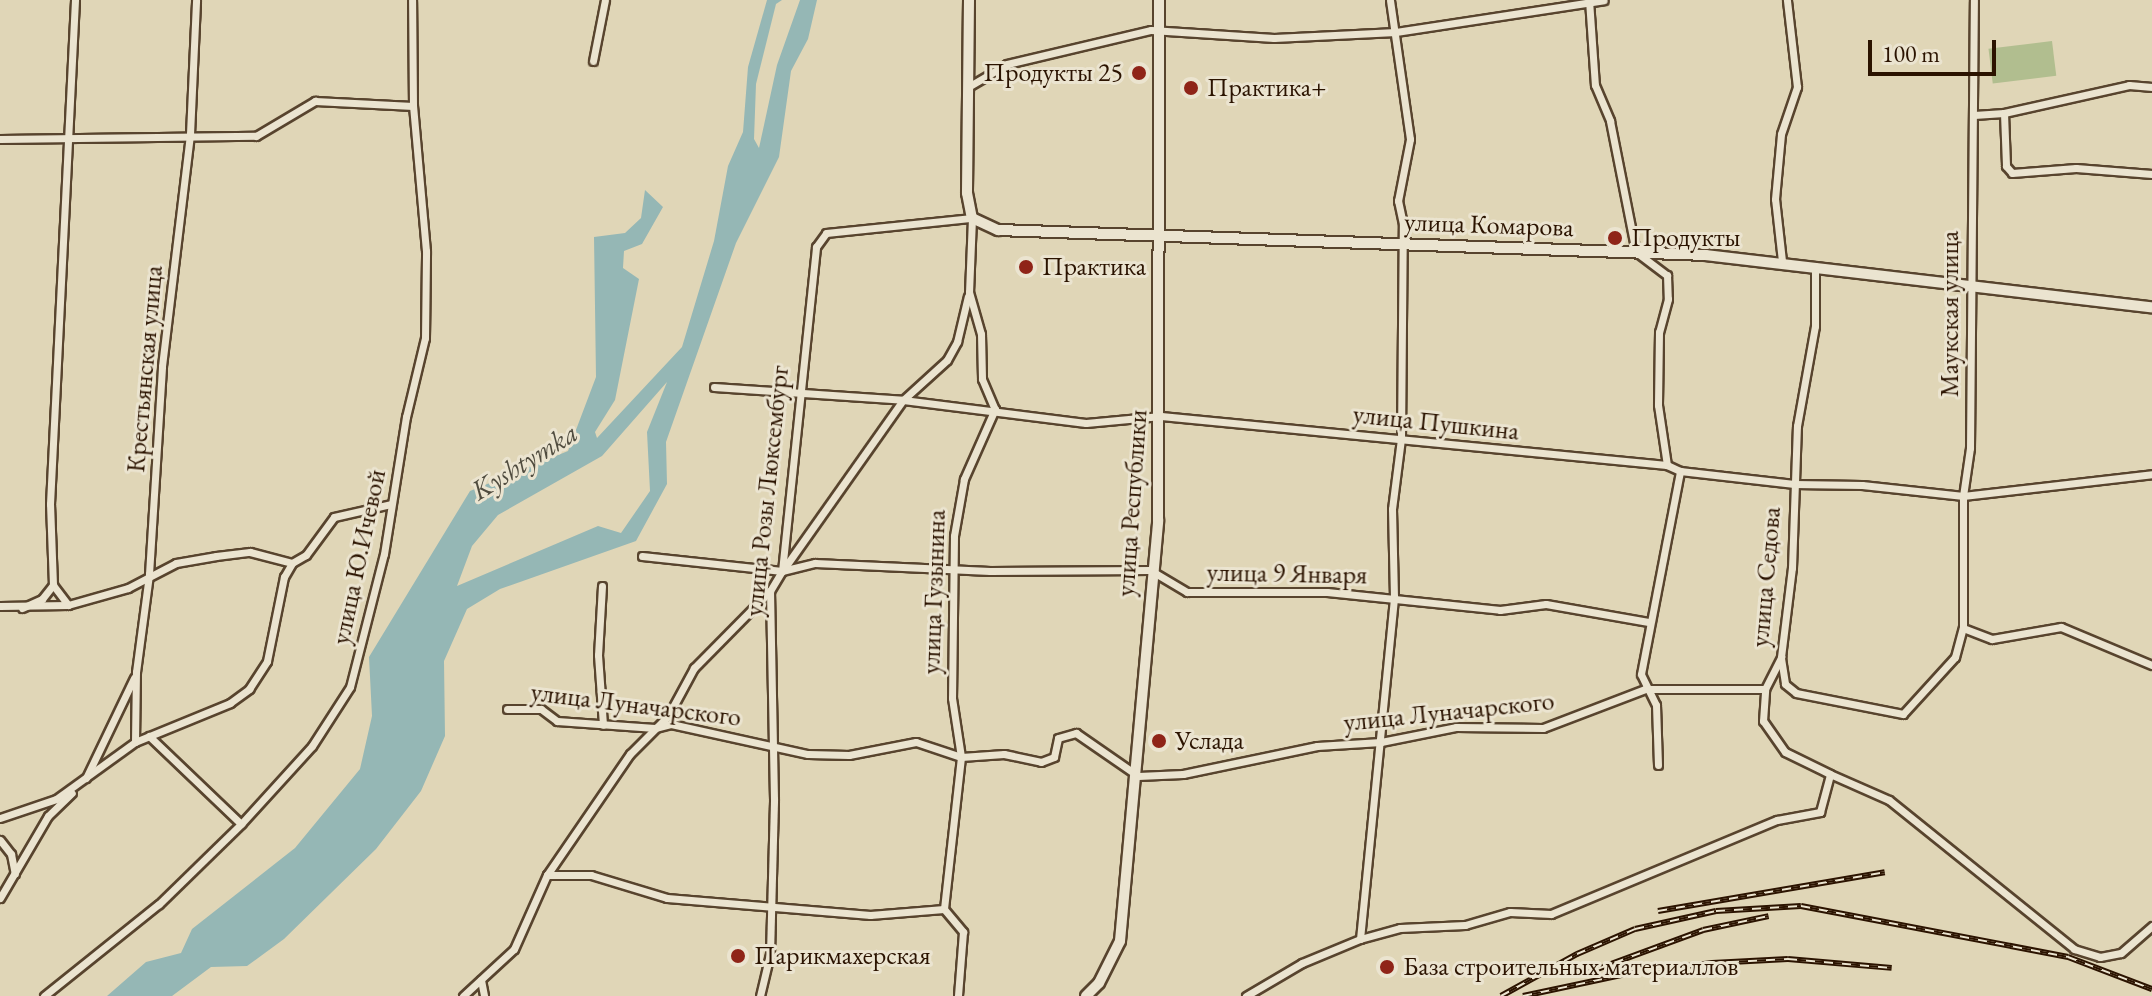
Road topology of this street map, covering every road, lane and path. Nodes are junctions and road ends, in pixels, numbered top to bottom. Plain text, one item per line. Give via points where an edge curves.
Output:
1 (75, 0) edge
2 (196, 0) edge
3 (412, 0) edge
4 (605, 0) edge
5 (969, 0) edge
6 (1159, 0) edge
7 (1390, 0) edge
8 (1604, 0) edge
9 (1787, 0) edge
10 (1974, 0) edge
11 (1589, 1) edge
12 (1159, 30) junction
13 (1396, 32) junction
14 (593, 61) dead end
15 (968, 87) junction
16 (2152, 87) edge
17 (413, 106) junction
18 (2004, 113) junction
19 (1974, 115) junction
20 (190, 134) junction
21 (0, 139) edge
22 (68, 142) junction
23 (2152, 174) edge
24 (972, 218) junction
25 (1160, 232) junction
26 (826, 233) joint
27 (1402, 245) junction
28 (1636, 252) junction
29 (1782, 261) junction
30 (1815, 264) junction
31 (1969, 286) junction
32 (969, 292) junction
33 (2152, 307) edge
34 (714, 387) dead end
35 (798, 394) junction
36 (903, 400) junction
37 (995, 409) junction
38 (1161, 416) junction
39 (1401, 439) junction
40 (1667, 465) junction
41 (1680, 471) junction
42 (2152, 474) edge
43 (1794, 484) junction
44 (1963, 496) junction
45 (391, 504) junction
46 (642, 556) dead end
47 (292, 563) junction
48 (955, 567) junction
49 (1150, 570) junction
50 (782, 571) junction
51 (149, 574) junction
52 (53, 585) junction
53 (602, 586) dead end
54 (770, 591) junction
55 (1394, 597) junction
56 (68, 605) junction
57 (0, 606) edge
58 (22, 608) junction
59 (1648, 622) junction
60 (1963, 628) junction
61 (1781, 657) junction
62 (2152, 665) edge
63 (136, 672) junction
64 (1645, 689) junction
65 (1765, 689) junction
66 (507, 709) dead end
67 (603, 725) junction
68 (655, 728) junction
69 (149, 736) junction
70 (135, 742) junction
71 (1381, 742) junction
72 (775, 743) junction
73 (961, 757) junction
74 (1658, 765) dead end
75 (1830, 774) junction
76 (1138, 776) junction
77 (83, 782) junction
78 (0, 818) edge
79 (241, 824) junction
80 (0, 840) edge
81 (547, 875) junction
82 (15, 876) junction
83 (0, 898) edge
84 (770, 906) junction
85 (944, 909) junction
86 (2152, 926) edge
87 (1360, 939) junction
88 (481, 980) junction
89 (44, 996) edge
90 (463, 996) edge
91 (484, 996) edge
92 (760, 996) edge
93 (958, 996) edge
94 (1086, 996) edge
95 (1246, 996) edge

1 - 22 street
2 - 20 street, Крестьянская улица
3 - 17 street, улица Ю.Ичевой
4 - 14 street
5 - 15 street
6 - 12 street, улица Республики
7 - 13 street
8 - 11 street
9 - 29 street via 1797,87 1781,134 1775,199
10 - 19 street, Маукская улица
11 - 13 street
11 - 28 street via 1595,85 1610,121
12 - 13 street via 1274,38
12 - 15 street via 1007,64
12 - 25 street, улица Республики
13 - 27 street via 1410,139 1398,201
15 - 24 street via 967,193
16 - 18 street via 2129,85
17 - 20 street via 315,101 256,136
17 - 45 street, улица Ю.Ичевой via 426,251 425,338
18 - 19 street
18 - 23 street via 2006,166 2012,173 2076,168
19 - 31 street, Маукская улица
20 - 22 street
20 - 51 street, Крестьянская улица via 162,366
21 - 22 street
22 - 52 street via 50,504
24 - 25 street, улица Комарова via 998,230
24 - 26 street, улица Комарова
24 - 32 street
25 - 27 street, улица Комарова
25 - 38 street, улица Республики
26 - 35 street, улица Розы Люксембург via 816,247
27 - 28 street, улица Комарова
27 - 39 street
28 - 29 street, улица Комарова
28 - 40 street via 1643,262 1659,267 1669,285 1659,332 1658,391
29 - 30 street, улица Комарова
30 - 31 street, улица Комарова
30 - 43 street, улица Седова via 1815,326 1797,426
31 - 33 street, улица Комарова
31 - 44 street, Маукская улица via 1970,448
32 - 36 street via 947,360
32 - 37 street via 981,334 982,379
34 - 35 street, улица Пушкина
35 - 36 street, улица Пушкина
35 - 50 street, улица Розы Люксембург
36 - 37 street, улица Пушкина
36 - 50 street
37 - 38 street, улица Пушкина via 1086,423
37 - 48 street, улица Гузынина via 964,479
38 - 39 street, улица Пушкина
38 - 49 street, улица Республики via 1158,521
39 - 40 street, улица Пушкина
39 - 55 street via 1392,509
40 - 41 street, улица Пушкина
41 - 43 street, улица Пушкина
41 - 59 street via 1664,571
42 - 44 street, улица Пушкина
43 - 44 street, улица Пушкина
43 - 61 street, улица Седова via 1792,568
44 - 60 street, Маукская улица
45 - 47 street via 334,517 306,555
45 - 79 street, улица Ю.Ичевой via 350,687 312,746
46 - 50 street, улица 9 Января
47 - 51 street via 250,552 176,563
47 - 69 street via 284,577 267,661 249,689 230,703
48 - 49 street, улица 9 Января
48 - 50 street, улица 9 Января via 815,563
48 - 73 street, улица Гузынина via 952,698
49 - 55 street, улица 9 Января via 1187,592
49 - 76 street, улица Республики
50 - 54 street, улица Розы Люксембург
51 - 56 street via 128,588
51 - 63 street, Крестьянская улица
52 - 56 street
52 - 58 street via 42,599
53 - 67 street via 598,655
54 - 68 street via 694,668
54 - 72 street, улица Розы Люксембург
55 - 59 street, улица 9 Января via 1500,610 1546,604
55 - 71 street
56 - 58 street
57 - 58 street
59 - 64 street via 1641,674
60 - 61 street via 1955,657 1941,678 1903,714 1796,693 1785,684
60 - 62 street via 1992,639 2061,627
61 - 65 street, улица Седова
63 - 70 street, Крестьянская улица
63 - 77 street
64 - 65 street, улица Луначарского
64 - 71 street, улица Луначарского via 1543,728 1456,727
64 - 74 street via 1656,705
65 - 75 street via 1763,721 1785,752
66 - 67 street, улица Луначарского via 541,709 557,721
67 - 68 street, улица Луначарского
68 - 72 street, улица Луначарского via 671,724
68 - 81 street via 630,754
69 - 70 street
69 - 79 street
70 - 77 street
71 - 76 street, улица Луначарского via 1317,746 1183,774
71 - 87 street
72 - 73 street, улица Луначарского via 808,754 849,755 916,742
72 - 84 street, улица Розы Люксембург
73 - 76 street, улица Луначарского via 1004,754 1041,762 1054,757 1058,738 1076,733
73 - 85 street, улица Гузынина
75 - 86 street via 1889,800 2074,949 2100,957 2121,953
75 - 87 street via 1820,812 1777,820 1551,914 1510,912 1465,925 1400,928
76 - 94 street, улица Республики via 1120,941 1112,964
77 - 78 street via 56,799
77 - 82 street via 48,816
79 - 89 street, улица Ю.Ичевой via 159,904
80 - 82 street via 11,854
81 - 84 street via 591,875 667,898
81 - 88 street via 514,949
82 - 83 street
84 - 85 street via 870,915
84 - 92 street, улица Розы Люксембург via 770,954
85 - 93 street via 963,932
87 - 95 street via 1302,963
88 - 90 street
88 - 91 street

